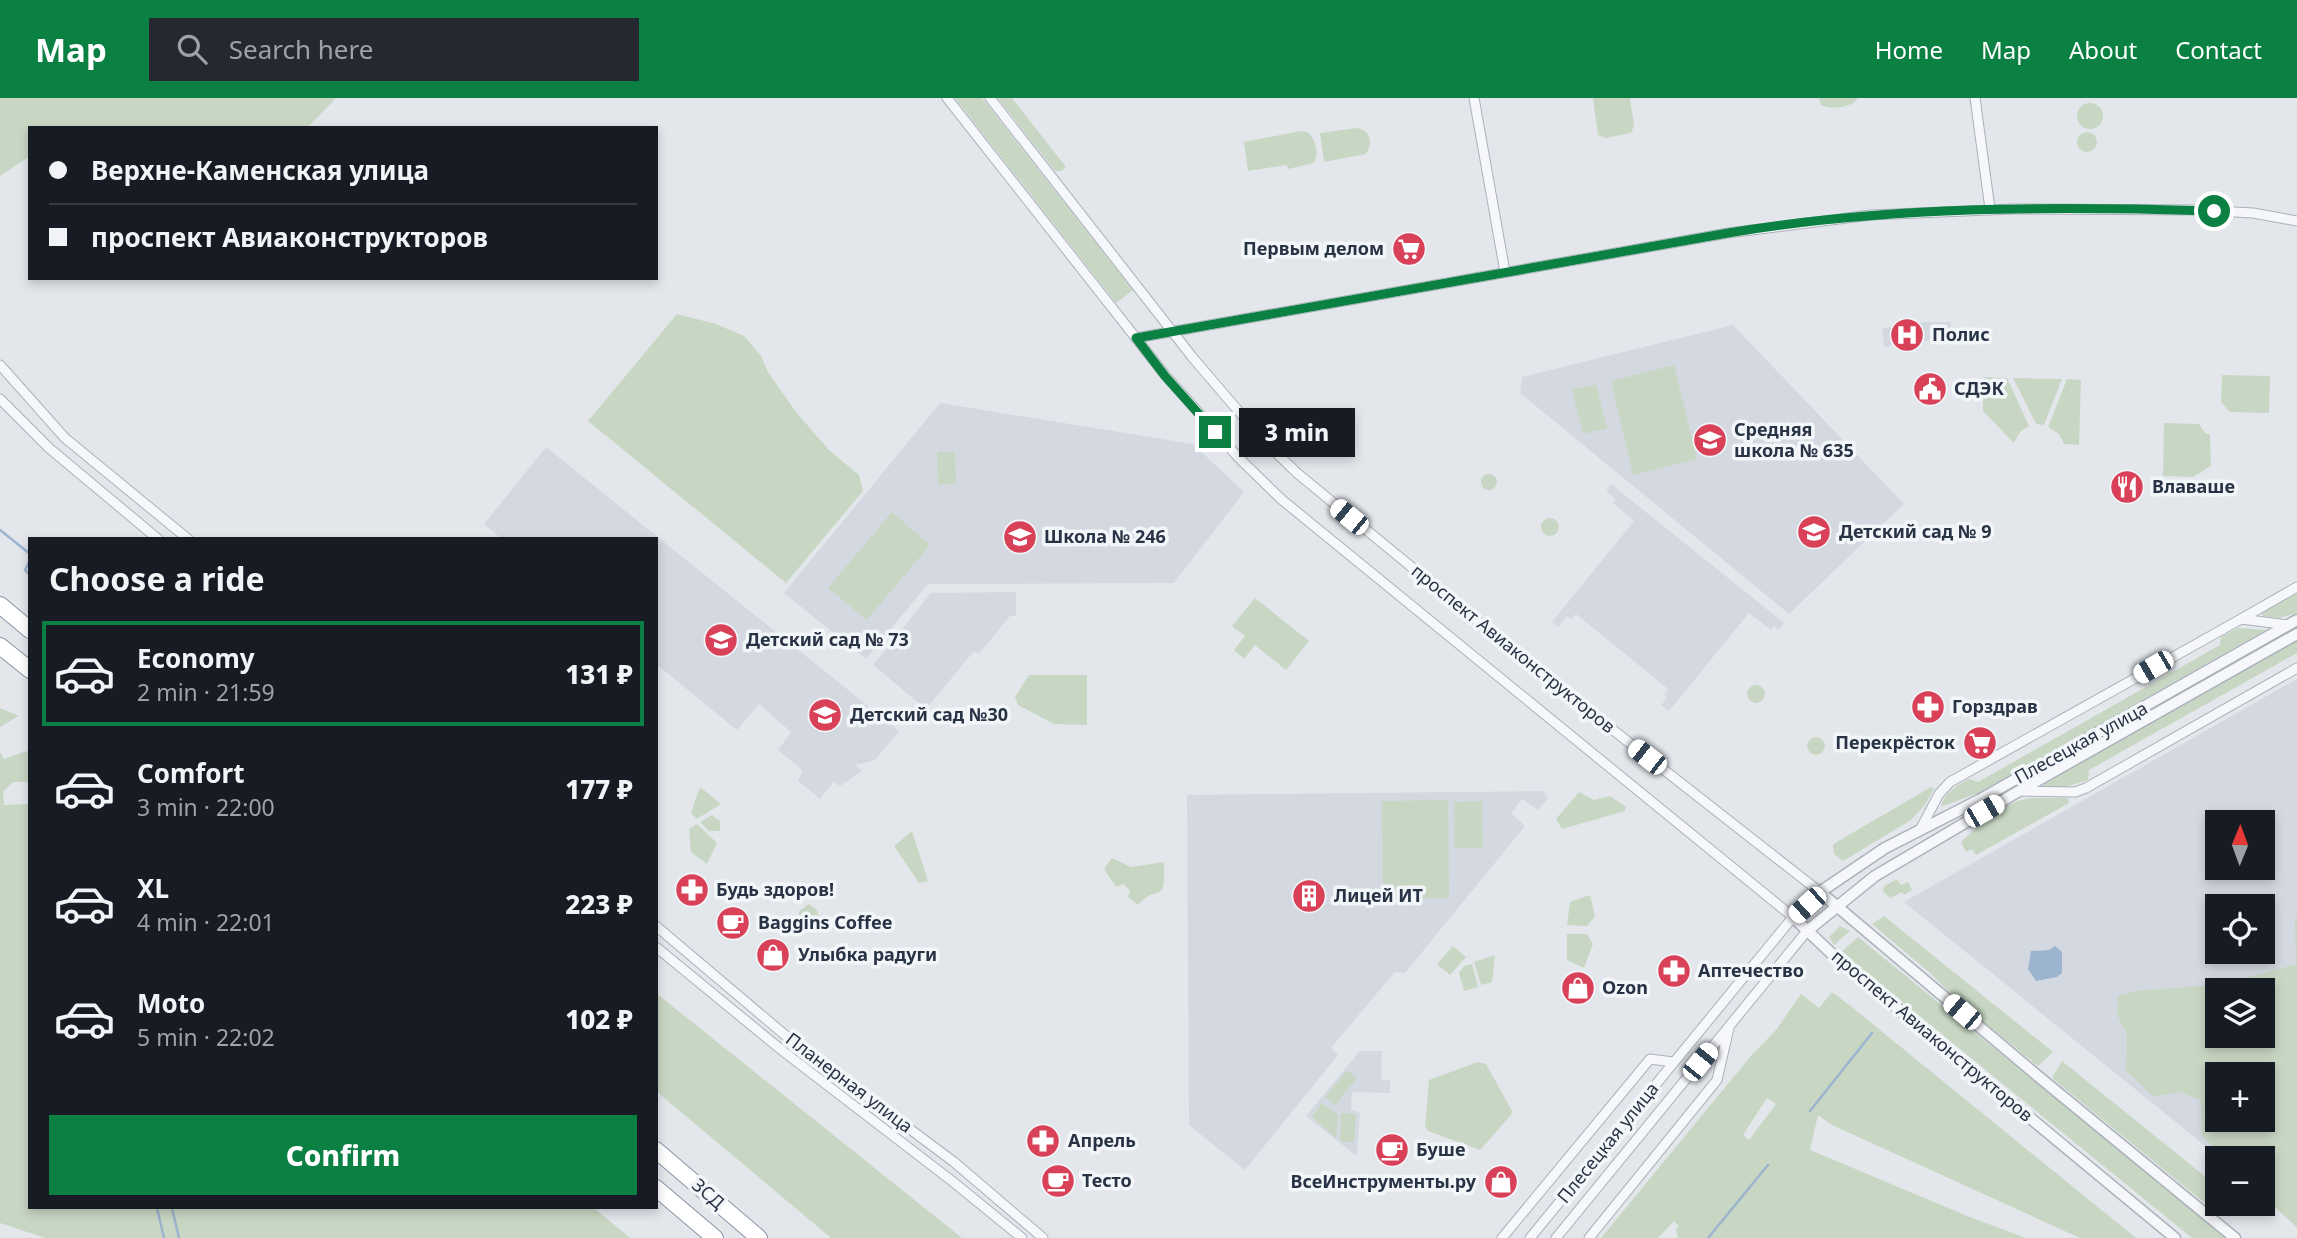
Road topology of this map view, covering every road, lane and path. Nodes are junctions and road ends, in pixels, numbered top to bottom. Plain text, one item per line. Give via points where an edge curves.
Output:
1 (947, 98) edge
2 (990, 98) edge
3 (1474, 98) edge
4 (1975, 98) edge
5 (1990, 209) junction
6 (2297, 221) edge
7 (1505, 272) junction
8 (1173, 331) junction
9 (1136, 338) junction
10 (0, 365) edge
11 (0, 399) edge
12 (156, 537) edge
13 (186, 537) edge
14 (2297, 587) edge
15 (0, 605) edge
16 (2241, 619) junction
17 (2293, 623) edge
18 (28, 628) edge
19 (2297, 634) edge
20 (0, 646) edge
21 (28, 668) edge
22 (2297, 668) edge
23 (2019, 791) junction
24 (1921, 828) junction
25 (1820, 892) junction
26 (1838, 906) junction
27 (1793, 917) junction
28 (658, 928) edge
29 (1807, 931) junction
30 (658, 949) edge
31 (1730, 1025) junction
32 (1673, 1062) junction
33 (658, 1152) edge
34 (658, 1190) edge
35 (715, 1238) edge
36 (759, 1238) edge
37 (1022, 1238) edge
38 (1043, 1238) edge
39 (1503, 1238) edge
40 (1530, 1238) edge
41 (1556, 1238) edge
42 (1588, 1238) edge
43 (2175, 1238) edge
44 (2235, 1238) edge

1 - 9 street, проспект Авиаконструкторов
2 - 8 street, проспект Авиаконструкторов
3 - 7 street
4 - 5 street
5 - 6 street via 2231,211
5 - 7 street via 1807,221
7 - 8 street
8 - 9 street
8 - 25 street, проспект Авиаконструкторов via 1265,442 1297,473 1548,680
9 - 27 street, проспект Авиаконструкторов via 1215,432 1281,499
10 - 13 street via 65,438
11 - 12 street via 49,448
14 - 16 street
15 - 18 highway
16 - 17 street
16 - 24 street via 1950,782
17 - 24 street, Плесецкая улица
19 - 23 street, Плесецкая улица
20 - 21 highway
22 - 23 street via 2086,788 2075,792
23 - 26 street, Плесецкая улица via 1875,876
24 - 25 street, Плесецкая улица
25 - 26 street, проспект Авиаконструкторов
25 - 27 street, Плесецкая улица
26 - 29 street, Плесецкая улица
26 - 44 street, проспект Авиаконструкторов
27 - 29 street, проспект Авиаконструкторов
27 - 32 street, Плесецкая улица
28 - 38 street, Планерная улица via 792,1041 954,1162
29 - 31 street, Плесецкая улица
29 - 43 street, проспект Авиаконструкторов
30 - 37 street, Планерная улица
31 - 41 street, Плесецкая улица
31 - 42 street via 1717,1080
32 - 39 street via 1650,1059
32 - 40 street, Плесецкая улица
33 - 36 highway, ЗСД
34 - 35 highway, ЗСД

